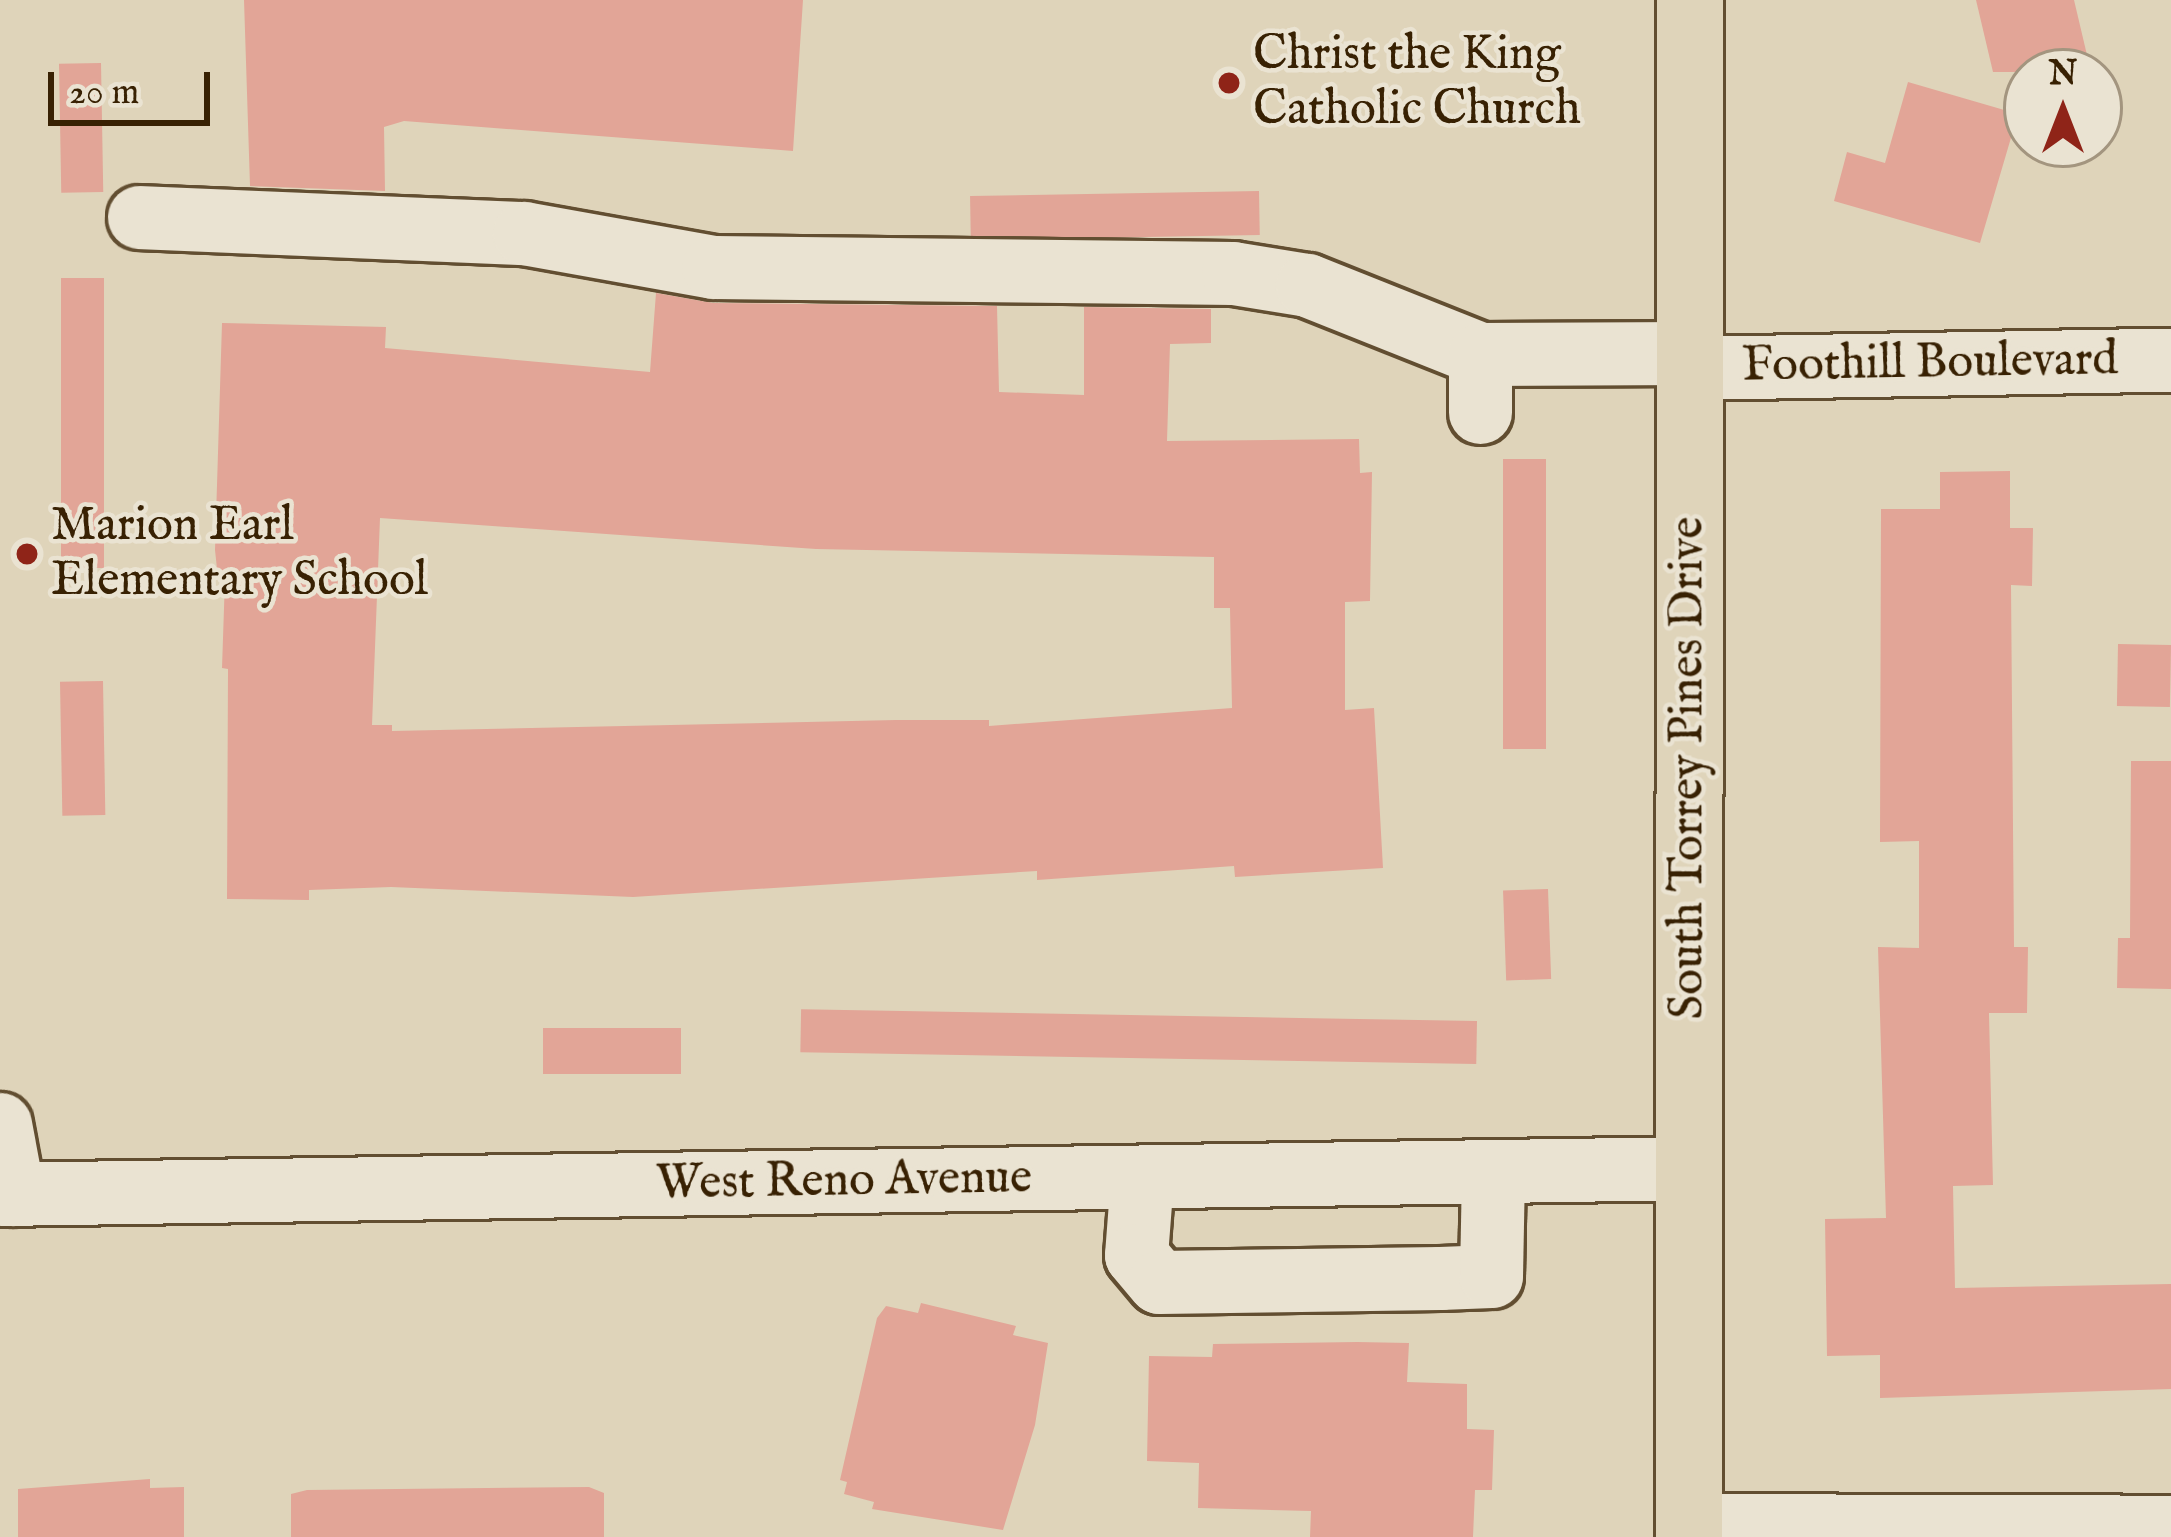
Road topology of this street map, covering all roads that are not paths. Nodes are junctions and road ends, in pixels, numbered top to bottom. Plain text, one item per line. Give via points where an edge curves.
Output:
1 (1690, 0) edge
2 (139, 217) dead end
3 (1690, 360) junction
4 (2171, 360) edge
5 (0, 1124) edge
6 (1689, 1168) junction
7 (1493, 1172) junction
8 (1142, 1177) junction
9 (6, 1194) edge
10 (2171, 1527) edge
11 (1689, 1531) edge

1 - 3 main road, South Torrey Pines Drive
2 - 3 street, Foothill Boulevard via 524,232 713,267 1233,273 1307,285 1378,315 1480,383
3 - 4 street, Foothill Boulevard
3 - 6 main road, South Torrey Pines Drive
5 - 9 street
6 - 7 street, West Reno Avenue
6 - 11 main road, South Torrey Pines Drive
7 - 8 street, West Reno Avenue
7 - 8 street via 1491,1276 1159,1282 1136,1255
8 - 9 street, West Reno Avenue
10 - 11 street

